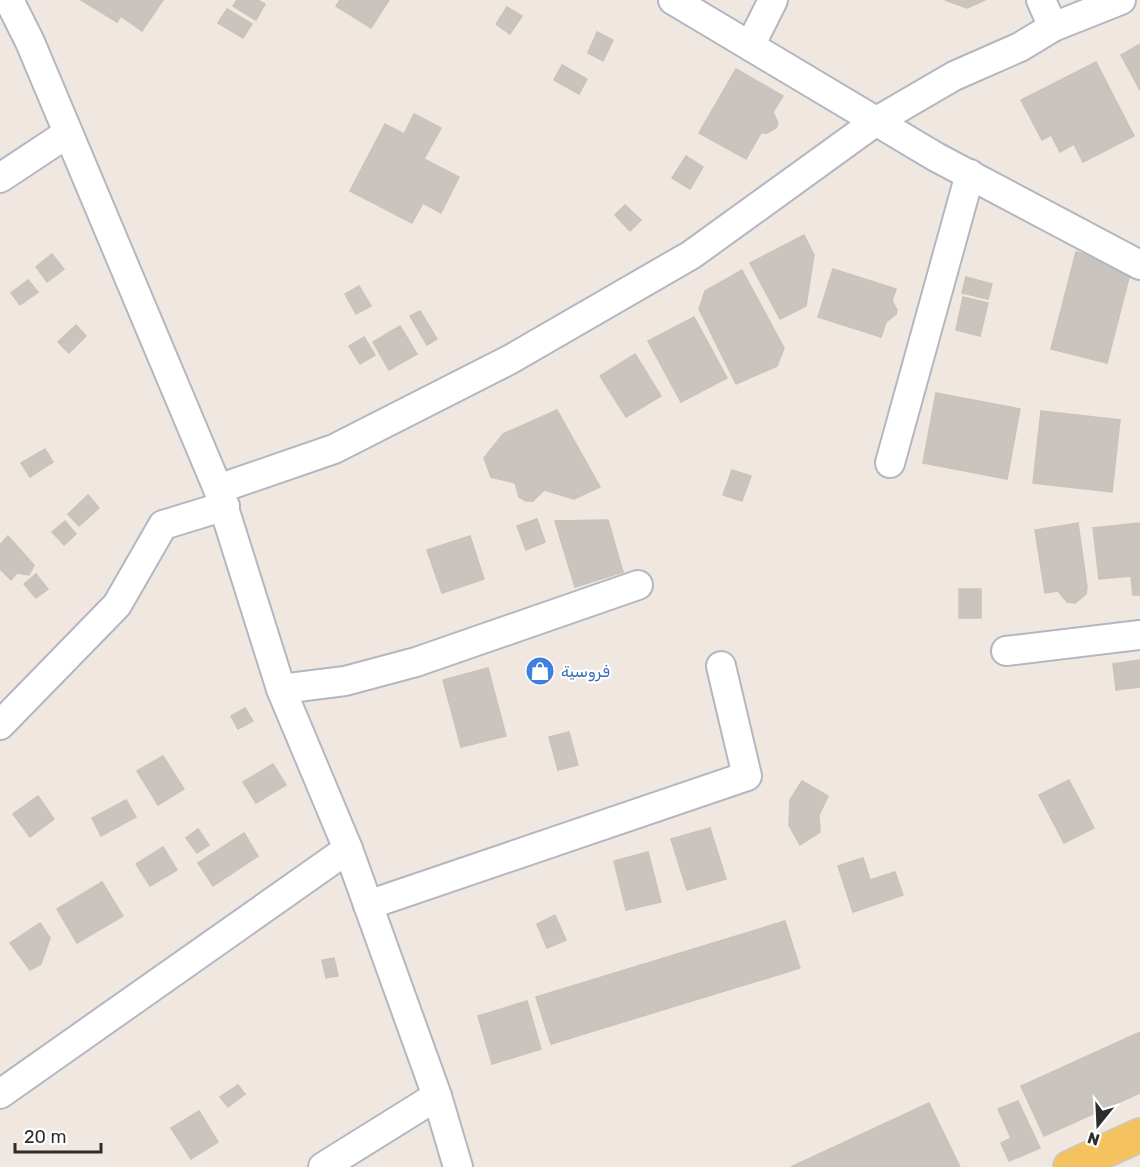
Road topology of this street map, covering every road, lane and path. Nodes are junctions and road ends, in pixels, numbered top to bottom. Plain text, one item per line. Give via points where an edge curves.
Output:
1 (9, 0) edge
2 (673, 0) edge
3 (773, 0) edge
4 (1041, 0) edge
5 (1121, 0) edge
6 (1053, 27) junction
7 (751, 44) junction
8 (875, 122) junction
9 (68, 133) junction
10 (970, 174) junction
11 (0, 178) edge
12 (1140, 266) edge
13 (890, 463) dead end
14 (221, 498) junction
15 (638, 585) dead end
16 (1140, 635) edge
17 (1006, 651) dead end
18 (721, 666) dead end
19 (281, 689) junction
20 (0, 725) edge
21 (348, 849) junction
22 (368, 906) junction
23 (0, 1094) edge
24 (437, 1096) junction
25 (1140, 1135) edge
26 (323, 1167) edge
27 (458, 1167) edge
28 (1070, 1167) edge

1 - 9 street
2 - 7 street
3 - 7 street
4 - 6 street
5 - 6 street
6 - 8 street via 1020,47 954,76
7 - 8 street
8 - 10 street
8 - 14 street via 691,255 511,359 334,449
9 - 11 street
9 - 14 street
10 - 12 street
10 - 13 street
14 - 19 street
14 - 20 street via 163,525 117,605
15 - 19 street via 416,662 345,681
16 - 17 street
18 - 22 street via 747,776
19 - 21 street
21 - 22 street
21 - 23 street
22 - 24 street
24 - 26 street
24 - 27 street
25 - 28 main road

